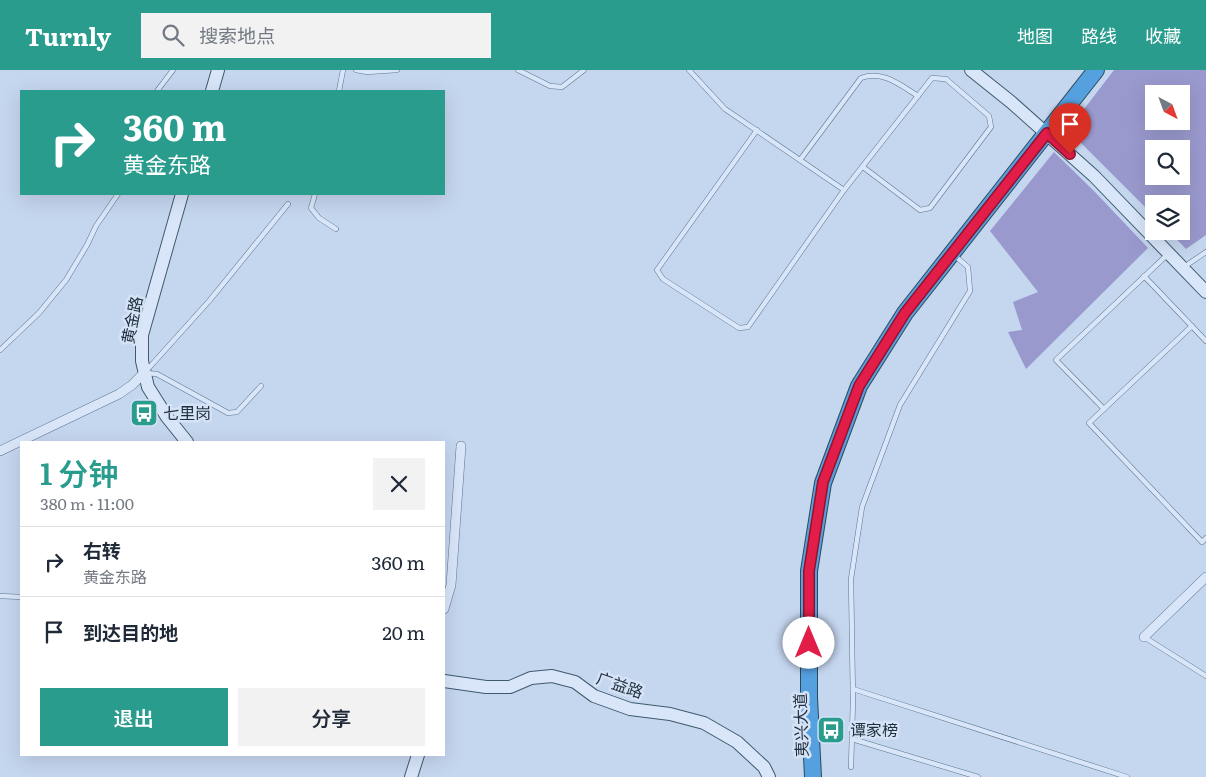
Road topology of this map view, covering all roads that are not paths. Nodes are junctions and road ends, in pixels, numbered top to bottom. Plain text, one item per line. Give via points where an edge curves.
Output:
1 (173, 70) edge
2 (218, 70) edge
3 (343, 70) edge
4 (356, 70) edge
5 (398, 70) edge
6 (518, 70) edge
7 (584, 70) edge
8 (689, 70) edge
9 (971, 70) edge
10 (1084, 70) edge
11 (1096, 70) edge
12 (158, 90) edge
13 (212, 90) edge
14 (339, 90) edge
15 (918, 96) junction
16 (757, 130) junction
17 (1043, 130) junction
18 (800, 160) junction
19 (863, 166) junction
20 (844, 190) junction
21 (117, 195) edge
22 (182, 195) edge
23 (315, 195) edge
24 (288, 204) dead end
25 (336, 229) dead end
26 (1206, 252) edge
27 (1169, 253) junction
28 (952, 254) junction
29 (1183, 268) junction
30 (1144, 276) junction
31 (1206, 292) edge
32 (1192, 326) junction
33 (1206, 341) edge
34 (0, 350) edge
35 (144, 373) junction
36 (261, 386) dead end
37 (1104, 409) junction
38 (20, 441) edge
39 (21, 441) edge
40 (185, 441) edge
41 (461, 446) dead end
42 (0, 451) edge
43 (1206, 538) edge
44 (1206, 577) edge
45 (0, 596) edge
46 (20, 597) edge
47 (445, 605) edge
48 (1144, 638) joint
49 (1206, 676) edge
50 (445, 681) edge
51 (853, 689) junction
52 (852, 739) junction
53 (418, 756) edge
54 (852, 768) dead end
55 (411, 777) edge
56 (769, 777) edge
57 (802, 777) edge
58 (813, 777) edge
59 (978, 777) edge
60 (1126, 777) edge

1 - 12 lane
2 - 13 street
3 - 14 lane
4 - 5 lane
6 - 7 lane via 550,86 562,87
8 - 16 lane via 725,109
9 - 17 street
10 - 17 highway, 夷兴大道
11 - 17 highway, 夷兴大道
15 - 18 lane via 884,75 869,74 861,78
15 - 19 lane
15 - 19 lane via 932,78 946,79 989,116 991,127 930,208 920,210
16 - 18 lane
16 - 20 lane via 657,270 663,279 738,328 748,327
17 - 27 street via 1094,176
17 - 28 highway, 夷兴大道
17 - 57 highway, 夷兴大道 via 897,307 850,382 814,480 799,570
18 - 20 lane
19 - 20 lane
21 - 34 lane via 66,280 39,313
22 - 35 street, 黄金路 via 142,335
23 - 25 lane via 311,208 319,218
24 - 35 lane via 210,300
26 - 29 lane
27 - 29 street
27 - 30 lane
28 - 51 lane via 968,267 970,292 900,405 862,507 851,579
28 - 58 highway, 夷兴大道 via 905,313 859,386 823,482 809,571
29 - 31 street
30 - 32 lane
30 - 37 lane via 1056,360
32 - 33 lane
32 - 37 lane
35 - 36 lane via 157,374 228,413 237,412
35 - 39 street via 119,394
35 - 40 street, 黄金路 via 148,387
37 - 43 lane via 1090,423 1202,542
38 - 42 street
41 - 47 street via 451,584
44 - 48 street
45 - 46 lane
48 - 49 lane
50 - 56 street, 广益路 via 510,687 531,678 552,676 575,682 594,696 630,709 670,714 704,723 737,742 764,767
51 - 52 lane
51 - 60 lane
52 - 54 lane
52 - 59 lane
53 - 55 street

